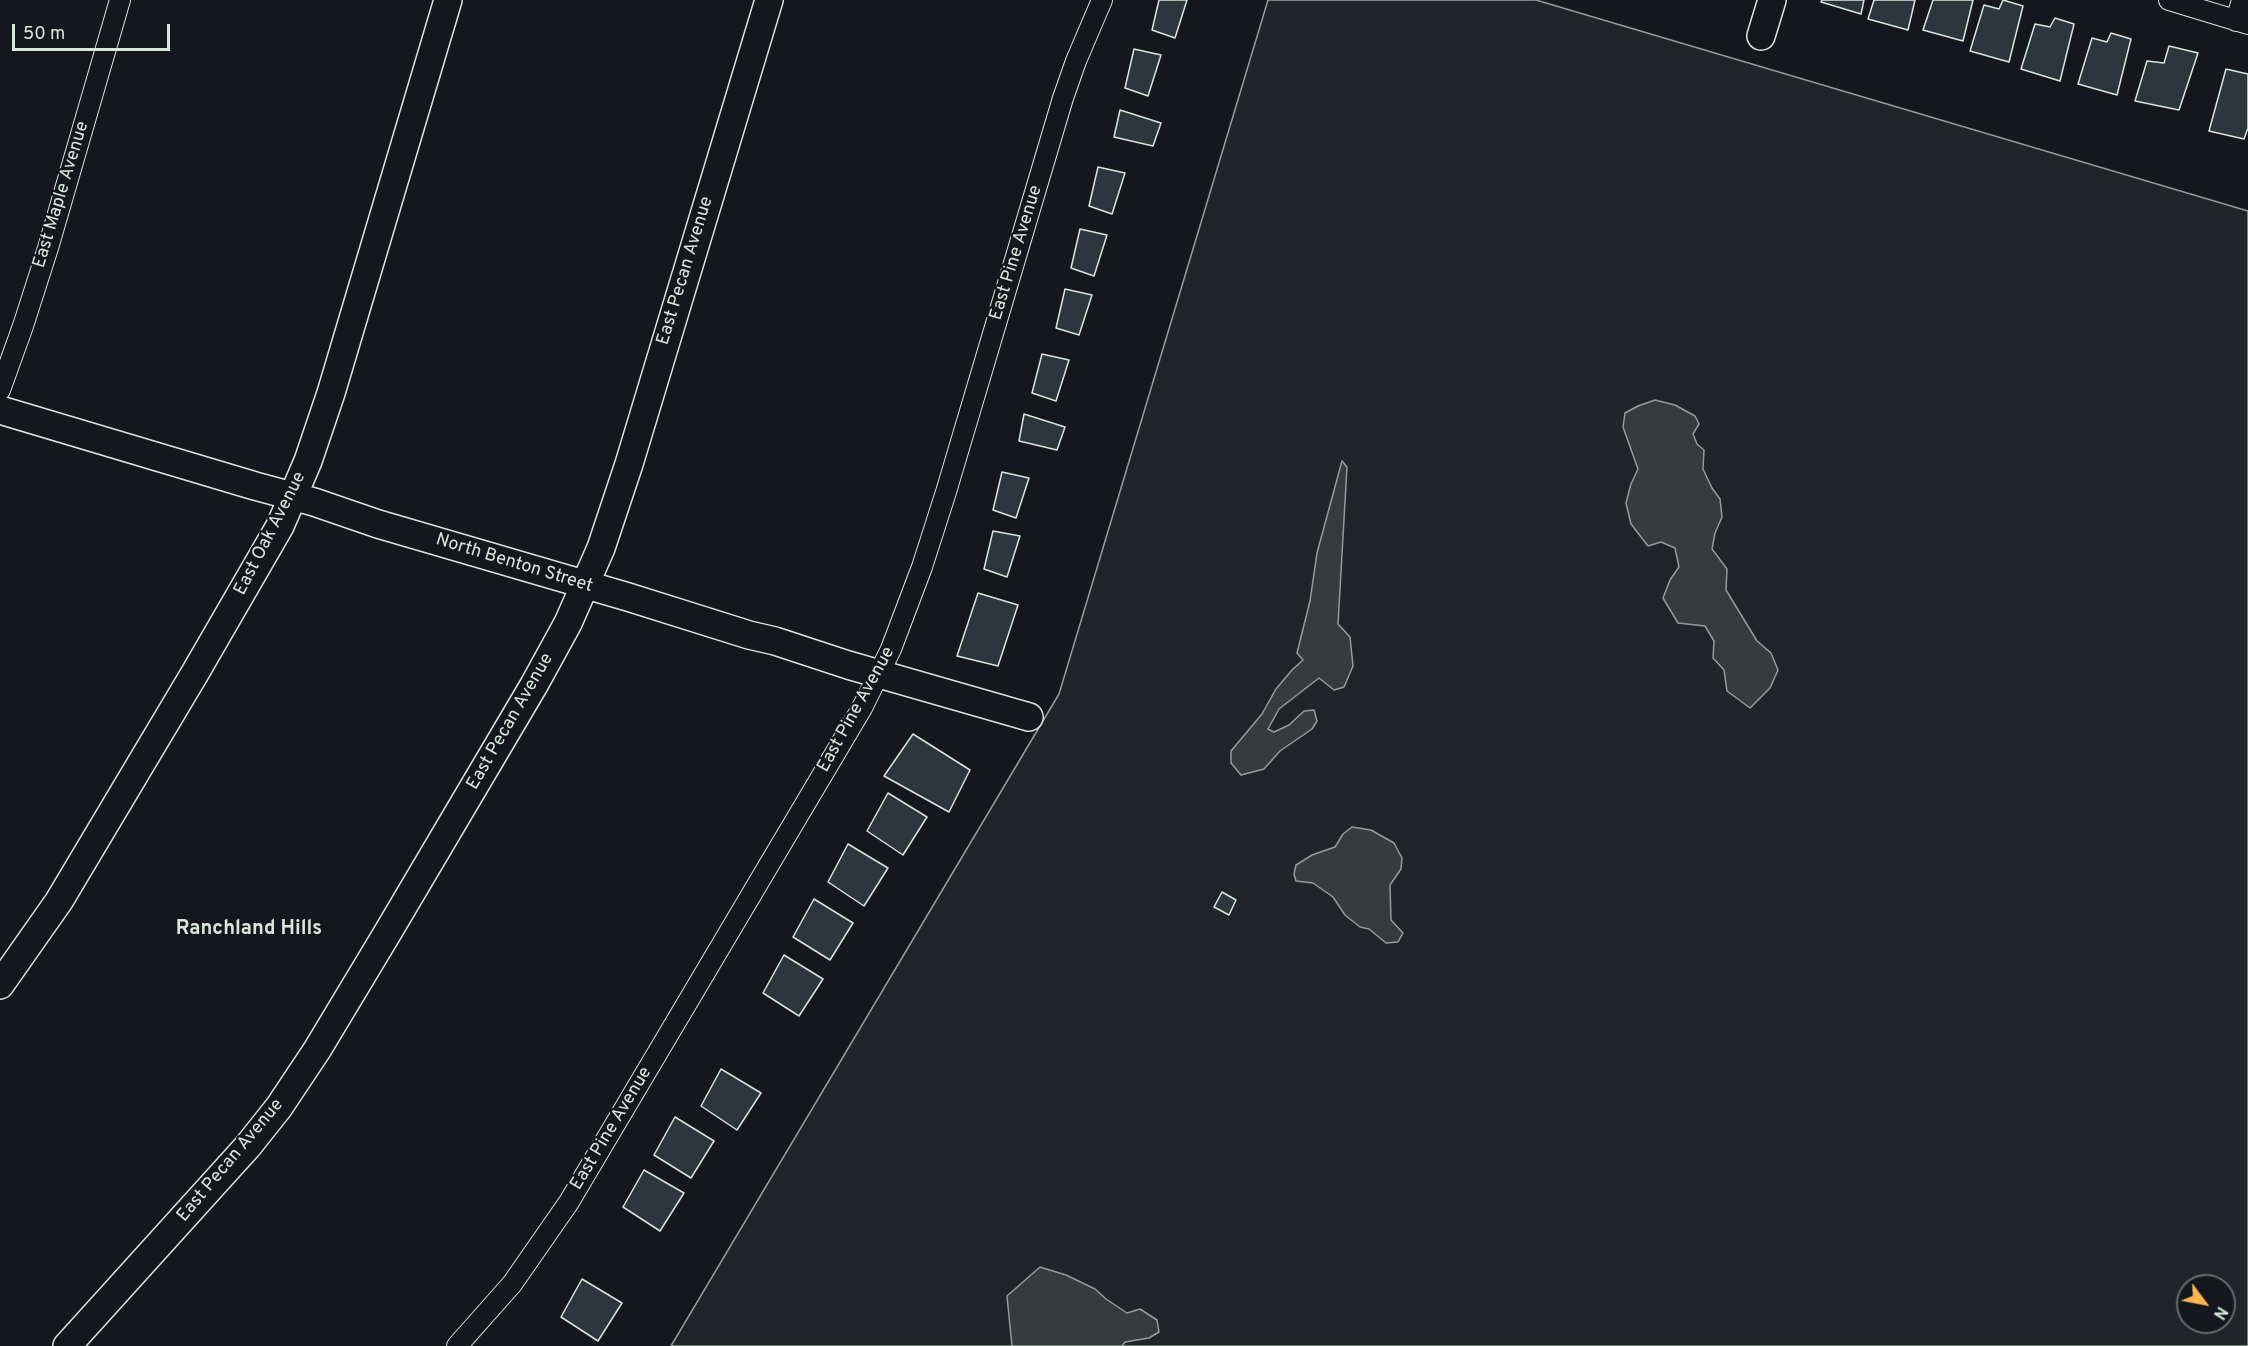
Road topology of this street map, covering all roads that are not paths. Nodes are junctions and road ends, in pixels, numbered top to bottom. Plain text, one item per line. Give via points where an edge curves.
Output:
1 (120, 0) edge
2 (448, 0) edge
3 (769, 0) edge
4 (1102, 0) edge
5 (1772, 0) edge
6 (2169, 0) edge
7 (2242, 0) edge
8 (2242, 22) edge
9 (1761, 36) dead end
10 (0, 390) edge
11 (0, 410) edge
12 (292, 497) junction
13 (585, 585) junction
14 (879, 674) junction
15 (1029, 717) dead end
16 (0, 985) edge
17 (67, 1346) edge
18 (457, 1346) edge

1 - 10 street, East Maple Avenue via 48,248
2 - 12 street, East Oak Avenue via 331,393
3 - 13 street, East Pecan Avenue via 629,464
4 - 14 street, East Pine Avenue via 1063,98 922,567
5 - 9 street
6 - 8 street
7 - 8 street
11 - 12 street, North Benton Street
12 - 13 street, North Benton Street
12 - 16 street, East Oak Avenue via 239,599 59,900
13 - 14 street, North Benton Street
13 - 17 street, East Pecan Avenue via 534,685 296,1083 248,1146
14 - 15 street, North Benton Street
14 - 18 street, East Pine Avenue via 569,1202 512,1284

